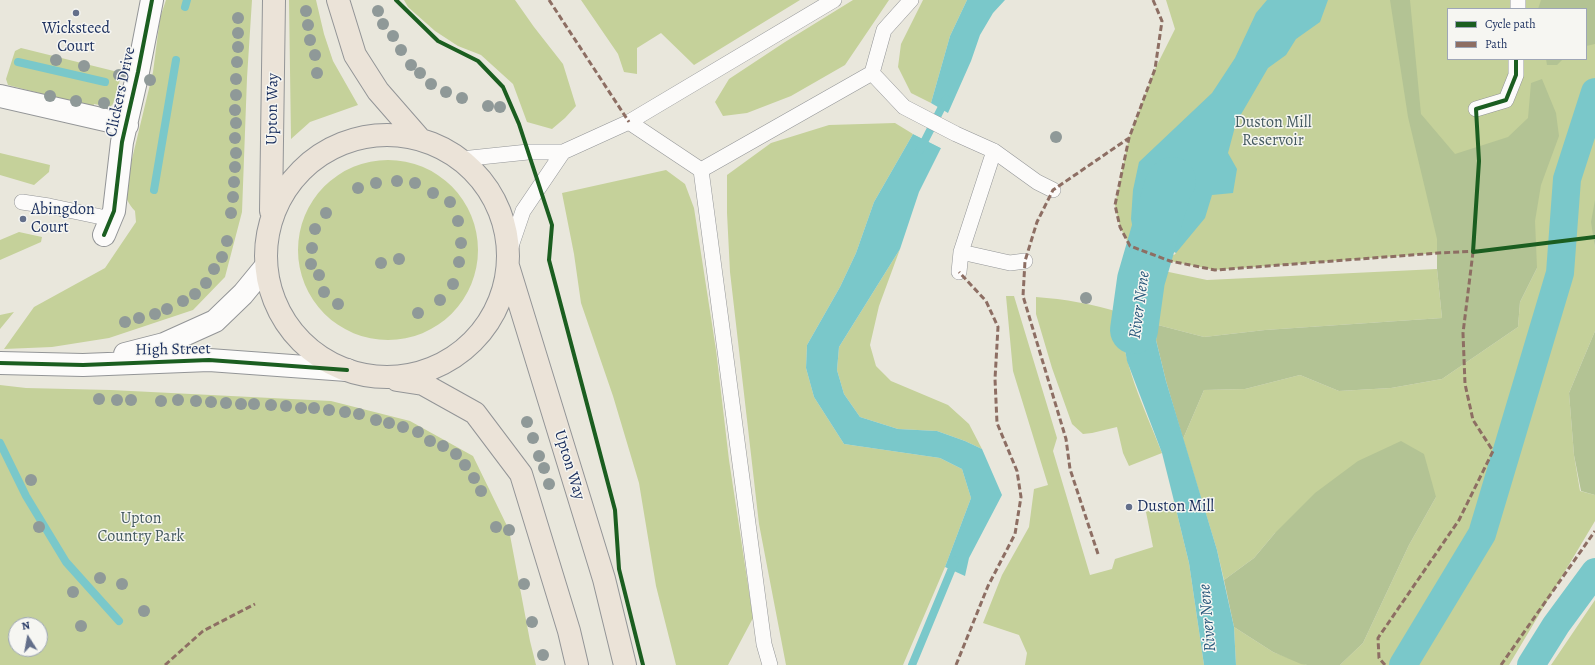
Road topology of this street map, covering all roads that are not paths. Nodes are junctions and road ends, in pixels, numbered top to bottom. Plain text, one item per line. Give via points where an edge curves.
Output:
1 (152, 0) edge
2 (274, 0) edge
3 (338, 0) edge
4 (834, 0) edge
5 (911, 0) edge
6 (1516, 60) edge
7 (872, 73) junction
8 (0, 96) edge
9 (1476, 109) dead end
10 (629, 122) junction
11 (127, 125) junction
12 (419, 138) junction
13 (994, 151) junction
14 (563, 152) junction
15 (461, 159) junction
16 (701, 170) junction
17 (1053, 190) dead end
18 (22, 202) dead end
19 (271, 218) junction
20 (108, 227) joint
21 (961, 252) junction
22 (508, 259) junction
23 (1025, 261) dead end
24 (266, 266) junction
25 (959, 272) dead end
26 (0, 362) edge
27 (83, 365) junction
28 (352, 372) junction
29 (577, 665) edge
30 (625, 665) edge
31 (770, 665) edge

1 - 11 street, Clickers Drive
2 - 19 highway, Upton Way
3 - 12 highway via 355,55 378,90
4 - 10 lane
5 - 7 lane via 884,30
6 - 9 lane via 1516,75 1506,100
7 - 13 lane via 904,106
7 - 16 lane
8 - 11 street
10 - 14 lane
10 - 16 lane
11 - 20 street, Clickers Drive via 122,142 114,211
12 - 15 highway, Upton Way
12 - 19 highway via 398,135 353,139 326,150 301,169 284,190
13 - 17 lane via 1037,182
13 - 21 lane
14 - 15 lane via 528,152
14 - 22 lane via 523,211
15 - 22 highway, Upton Way via 491,192 503,219
16 - 31 lane via 764,644
18 - 20 lane
19 - 24 highway via 266,238
21 - 23 lane via 1010,263
21 - 25 lane
22 - 28 highway via 498,306 469,346 447,361 408,375 386,377
22 - 30 highway, Upton Way via 604,579
24 - 27 street, High Street via 243,294 214,321 164,344
24 - 28 highway via 275,303 295,335 322,359
26 - 27 street, High Street
27 - 28 street, High Street via 209,360
28 - 29 highway via 423,384 475,413 521,474

